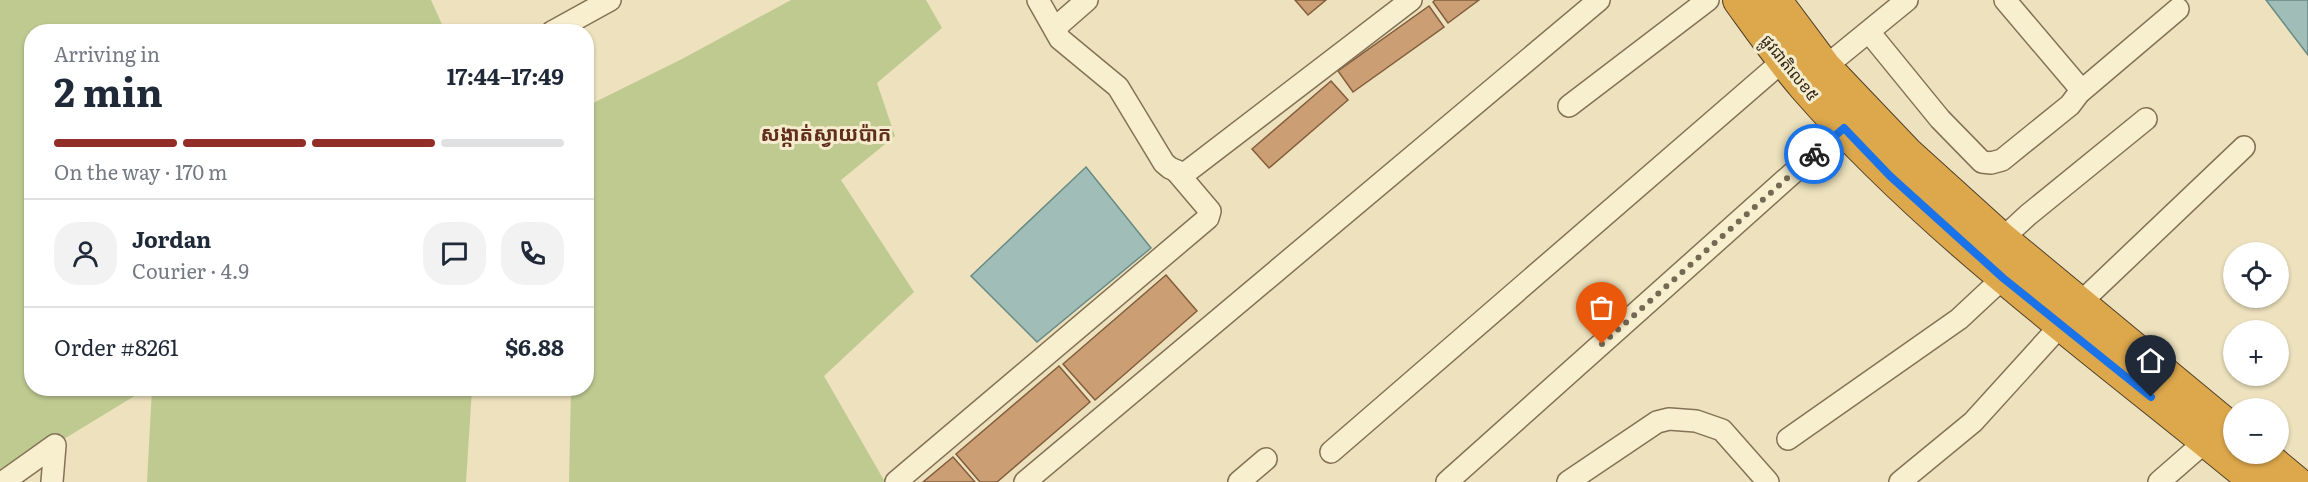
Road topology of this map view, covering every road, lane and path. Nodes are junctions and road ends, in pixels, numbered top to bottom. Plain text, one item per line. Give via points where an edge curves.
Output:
1 (610, 0) edge
2 (1038, 0) edge
3 (1087, 0) edge
4 (1411, 0) edge
5 (1599, 0) edge
6 (1708, 0) edge
7 (1739, 0) edge
8 (1774, 0) edge
9 (1907, 0) edge
10 (2005, 0) edge
11 (2178, 9) dead end
12 (566, 24) edge
13 (1055, 28) junction
14 (1869, 32) junction
15 (1784, 60) junction
16 (1825, 67) junction
17 (2079, 93) junction
18 (1569, 106) dead end
19 (1854, 118) junction
20 (2146, 119) dead end
21 (2244, 147) dead end
22 (1176, 171) junction
23 (2002, 239) junction
24 (2003, 278) junction
25 (2070, 314) junction
26 (2220, 436) edge
27 (1788, 439) dead end
28 (1330, 452) dead end
29 (1266, 459) dead end
30 (2274, 464) edge
31 (3, 482) edge
32 (52, 482) edge
33 (896, 482) edge
34 (1025, 482) edge
35 (1239, 482) edge
36 (1447, 482) edge
37 (1568, 482) edge
38 (1768, 482) edge
39 (1900, 482) edge
40 (2159, 482) edge
41 (2256, 482) edge
42 (2296, 482) edge

1 - 12 street
2 - 13 street
3 - 13 street
4 - 22 street via 1184,174
5 - 34 street
6 - 18 street
7 - 15 highway, ផ្លូវជាតិលេខ៥
8 - 16 highway, ផ្លូវជាតិលេខ៥
9 - 14 street
10 - 17 street via 2078,86
11 - 17 street
13 - 22 street via 1071,50 1118,87 1164,163
14 - 16 street
14 - 17 street via 1940,119 1982,162 2002,160 2070,105
15 - 19 highway, ផ្លូវជាតិលេខ៥
15 - 28 street
16 - 19 highway, ផ្លូវជាតិលេខ៥
19 - 23 highway, ផ្លូវជាតិលេខ៥ via 1907,153
19 - 24 highway, ផ្លូវជាតិលេខ៥ via 1890,176
19 - 36 street
20 - 23 street
21 - 25 street
22 - 33 street via 1210,212 1208,218
23 - 25 highway, ផ្លូវជាតិលេខ៥
24 - 25 highway, ផ្លូវជាតិលេខ៥
24 - 27 street via 1959,320
25 - 26 highway, ផ្លូវជាតិលេខ៥
25 - 39 street via 1973,422
26 - 40 street
26 - 41 highway, ផ្លូវជាតិលេខ៥
29 - 35 street
30 - 42 highway
31 - 32 street via 55,445
37 - 38 street via 1657,422 1669,419 1695,421 1722,430

